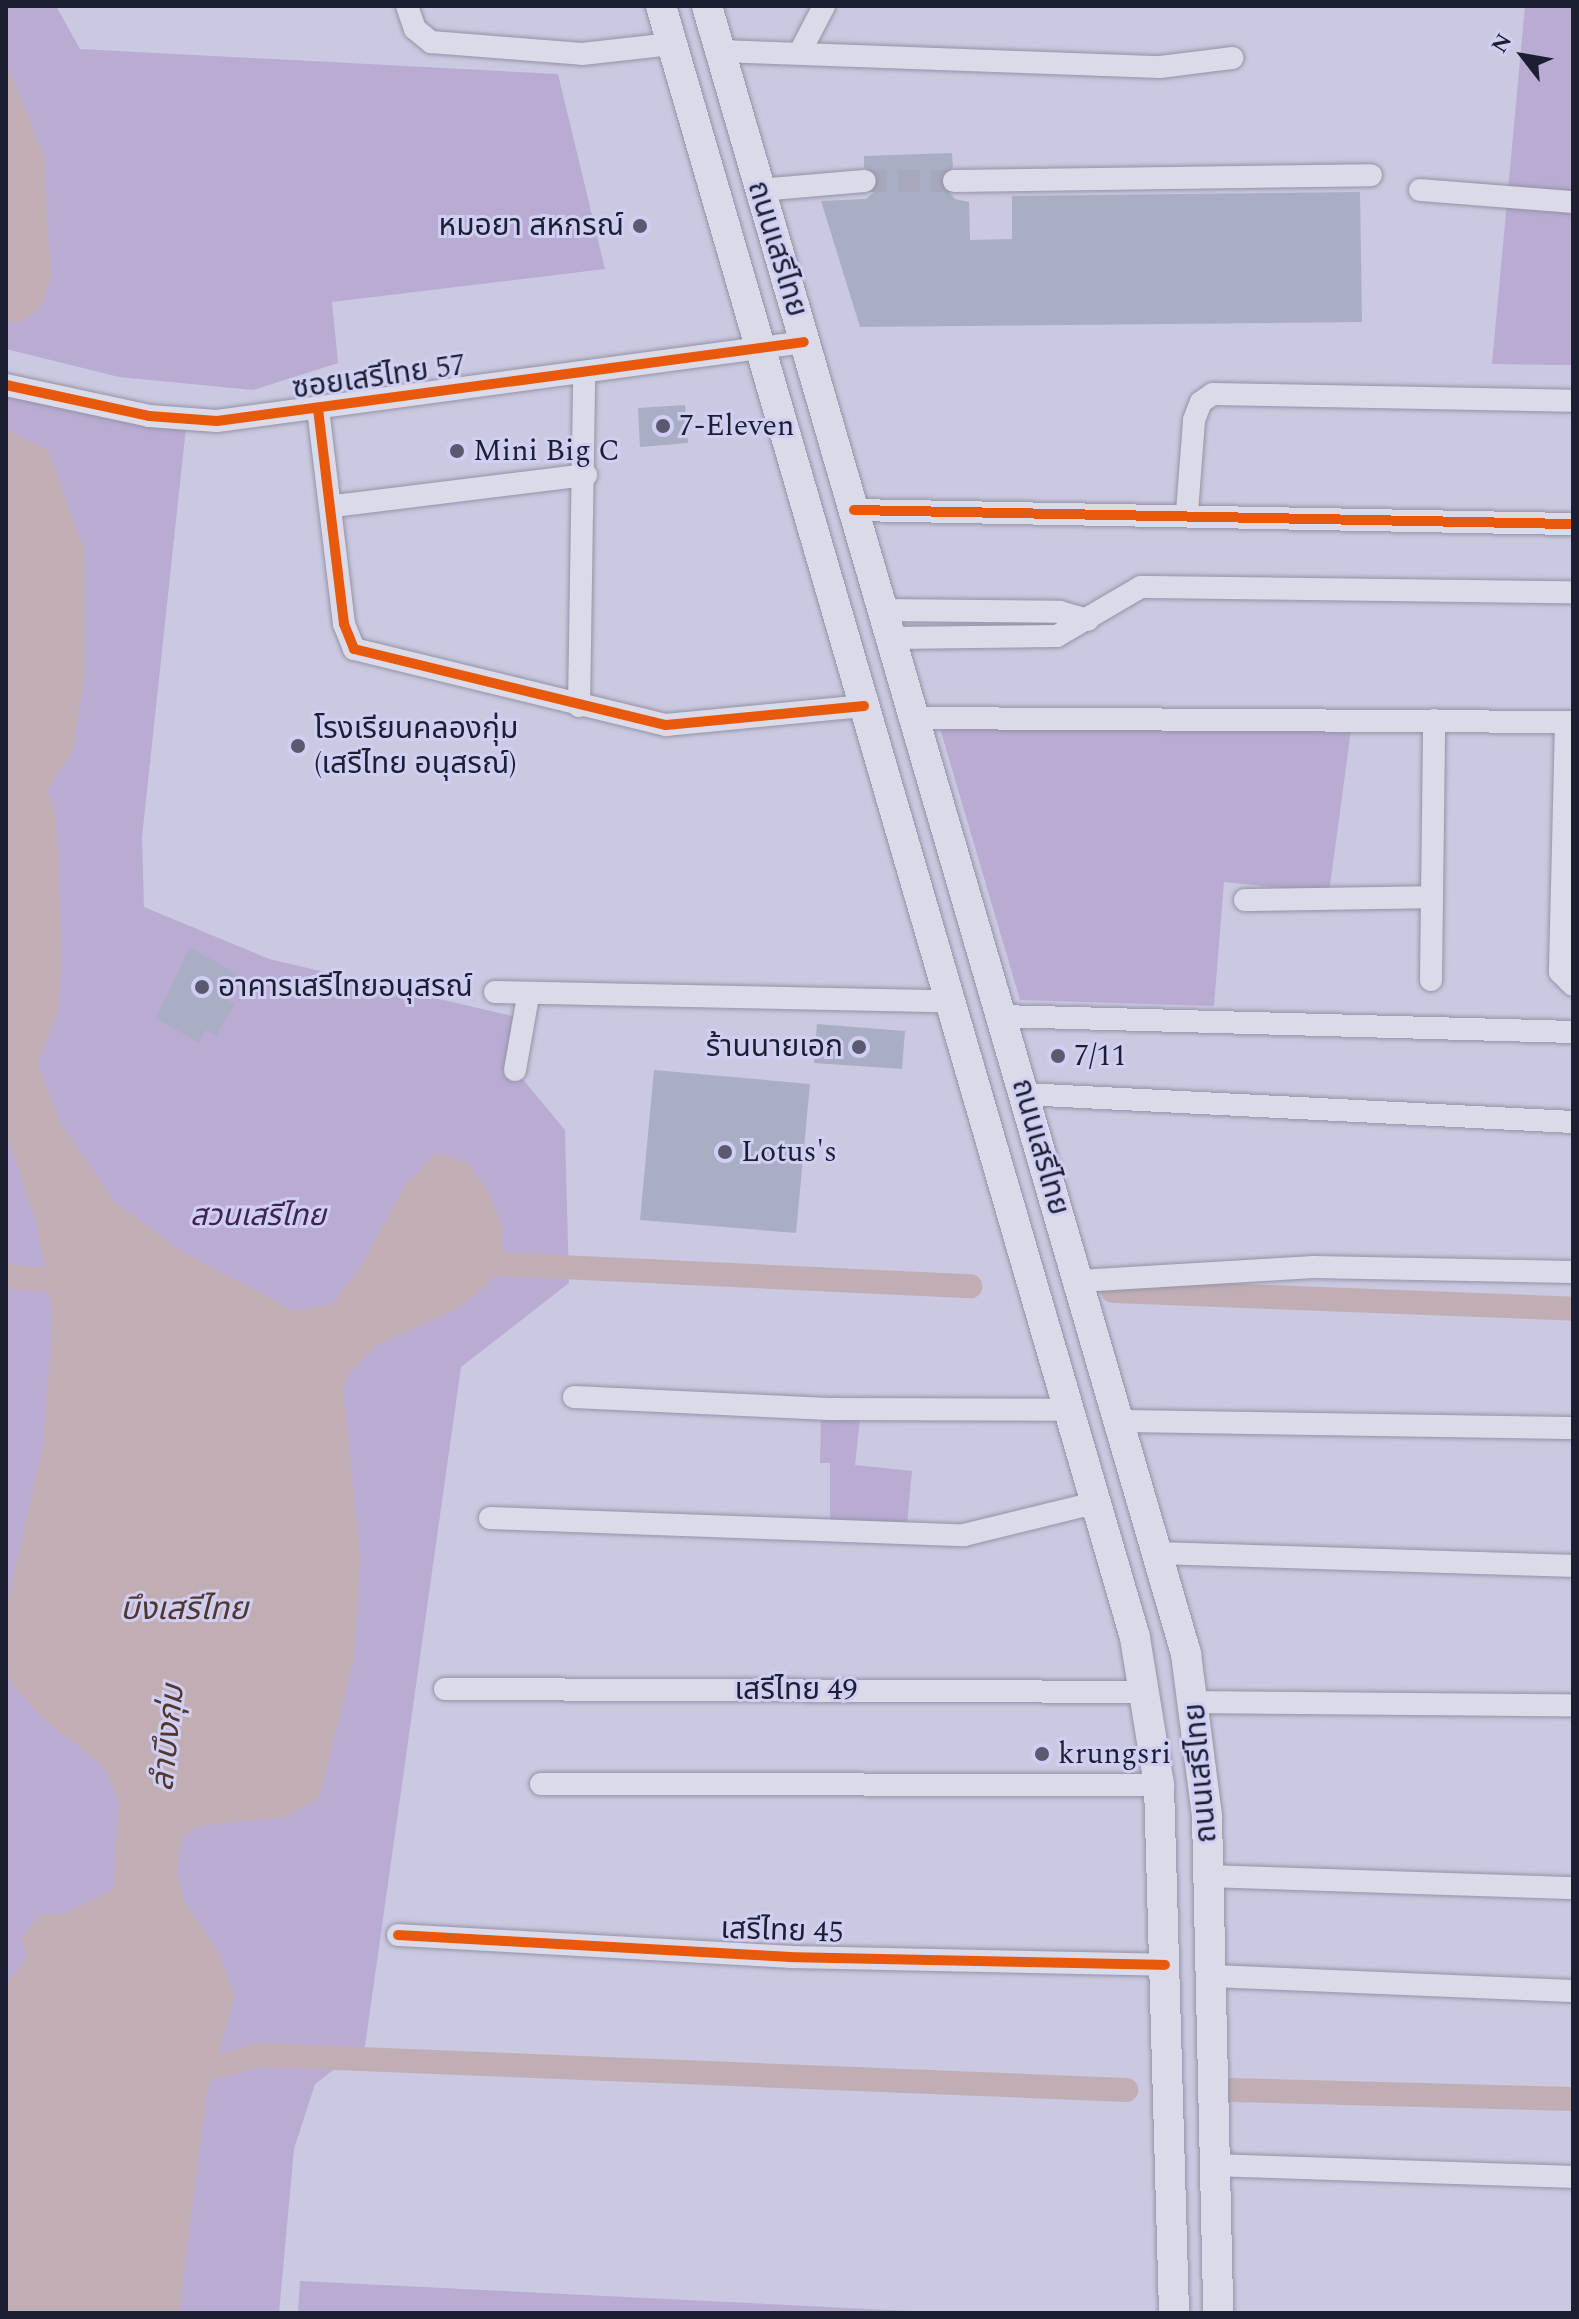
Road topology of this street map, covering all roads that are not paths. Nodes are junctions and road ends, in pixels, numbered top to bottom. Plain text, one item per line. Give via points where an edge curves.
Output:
1 (407, 6) edge
2 (661, 6) edge
3 (707, 6) edge
4 (824, 6) edge
5 (671, 44) junction
6 (720, 51) junction
7 (800, 52) junction
8 (1232, 58) dead end
9 (1371, 175) dead end
10 (865, 181) tunnel mouth
11 (954, 181) tunnel mouth
12 (759, 190) junction
13 (1420, 190) dead end
14 (1573, 202) edge
15 (804, 342) junction
16 (759, 350) junction
17 (584, 373) junction
18 (6, 385) edge
19 (1573, 401) edge
20 (318, 409) junction
21 (586, 475) junction
22 (334, 506) junction
23 (854, 510) junction
24 (1187, 512) junction
25 (1573, 524) edge
26 (1573, 592) edge
27 (957, 612) junction
28 (1088, 620) junction
29 (887, 624) junction
30 (958, 636) junction
31 (579, 706) junction
32 (864, 706) junction
33 (915, 718) junction
34 (1434, 720) junction
35 (1569, 722) edge
36 (1432, 897) junction
37 (1245, 900) dead end
38 (1431, 980) dead end
39 (1573, 985) edge
40 (495, 992) dead end
41 (528, 996) junction
42 (954, 1002) junction
43 (1001, 1016) junction
44 (1573, 1032) edge
45 (515, 1070) dead end
46 (1024, 1094) junction
47 (1573, 1122) edge
48 (1573, 1272) edge
49 (1079, 1281) junction
50 (574, 1397) dead end
51 (1072, 1410) junction
52 (1120, 1421) junction
53 (1573, 1428) edge
54 (1098, 1502) junction
55 (490, 1518) dead end
56 (1160, 1553) junction
57 (1573, 1566) edge
58 (445, 1689) dead end
59 (1147, 1692) junction
60 (1195, 1702) junction
61 (1573, 1705) edge
62 (541, 1784) dead end
63 (1159, 1785) junction
64 (1210, 1876) junction
65 (1573, 1888) edge
66 (398, 1935) dead end
67 (1165, 1965) junction
68 (1212, 1976) junction
69 (1573, 1991) edge
70 (1215, 2165) junction
71 (1573, 2177) edge
72 (1174, 2313) edge
73 (1218, 2313) edge

1 - 5 street via 415,29 431,42 569,54
2 - 5 main road, ถนนเสรีไทย
3 - 6 main road, ถนนเสรีไทย
4 - 7 street
5 - 16 main road, ถนนเสรีไทย
6 - 7 street
6 - 12 main road, ถนนเสรีไทย
7 - 8 street via 1160,67
9 - 11 street
10 - 12 street
12 - 15 main road, ถนนเสรีไทย
13 - 14 street
15 - 16 street, ซอยเสรีไทย 57
15 - 23 main road, ถนนเสรีไทย
16 - 17 street, ซอยเสรีไทย 57
16 - 32 main road, ถนนเสรีไทย
17 - 20 street, ซอยเสรีไทย 57
17 - 21 street
18 - 20 street, ซอยเสรีไทย 57 via 187,420
19 - 24 street via 1213,394 1201,402 1194,420
20 - 22 street
21 - 22 street
21 - 31 street
22 - 31 street via 344,624 354,649
23 - 24 street
23 - 29 main road, ถนนเสรีไทย
24 - 25 street
26 - 28 street via 1141,587 1116,597
27 - 28 street via 1060,612
27 - 29 street
27 - 30 street
28 - 30 street via 1057,636
29 - 30 street
29 - 33 main road, ถนนเสรีไทย
31 - 32 street via 666,725
32 - 42 main road, ถนนเสรีไทย
33 - 34 street
33 - 43 main road, ถนนเสรีไทย
34 - 35 street
34 - 36 street
35 - 39 street via 1560,972
36 - 37 street
36 - 38 street
40 - 41 street
41 - 42 street
41 - 45 street
42 - 51 main road, ถนนเสรีไทย
43 - 44 street
43 - 46 main road, ถนนเสรีไทย
46 - 47 street
46 - 49 main road, ถนนเสรีไทย
48 - 49 street via 1314,1267
49 - 52 main road, ถนนเสรีไทย
50 - 51 street via 829,1409
51 - 54 main road, ถนนเสรีไทย
52 - 53 street
52 - 56 main road, ถนนเสรีไทย
54 - 55 street via 964,1535
54 - 59 main road, ถนนเสรีไทย
56 - 57 street
56 - 60 main road, ถนนเสรีไทย
58 - 59 street, เสรีไทย 49
59 - 63 main road, ถนนเสรีไทย
60 - 61 street
60 - 64 main road, ถนนเสรีไทย
62 - 63 street
63 - 67 main road, ถนนเสรีไทย
64 - 65 street
64 - 68 main road, ถนนเสรีไทย
66 - 67 street, เสรีไทย 45 via 790,1957
67 - 72 main road, ถนนเสรีไทย
68 - 69 street
68 - 70 main road, ถนนเสรีไทย
70 - 71 street
70 - 73 main road, ถนนเสรีไทย

